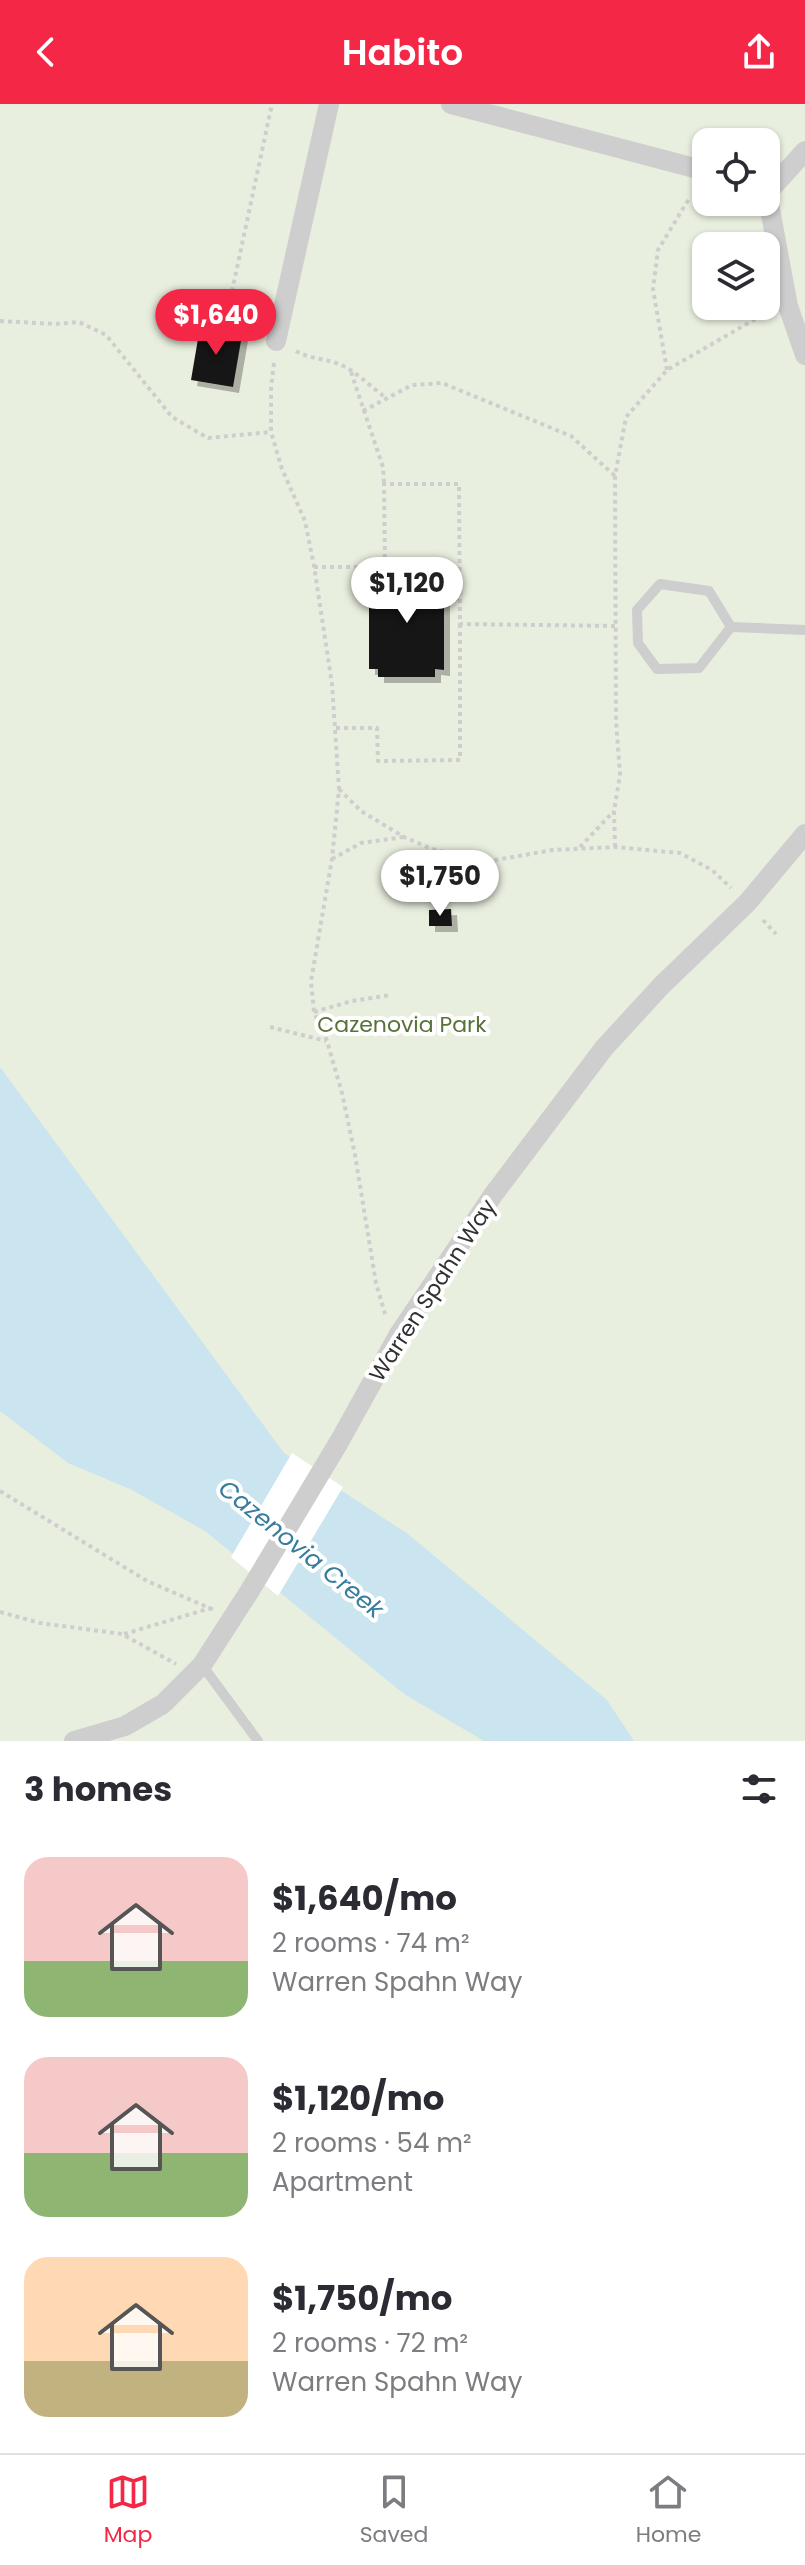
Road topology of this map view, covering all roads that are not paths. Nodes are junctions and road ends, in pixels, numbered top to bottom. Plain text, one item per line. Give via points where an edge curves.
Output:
1 (329, 104) edge
2 (451, 104) edge
3 (805, 151) edge
4 (692, 167) edge
5 (780, 179) edge
6 (771, 216) edge
7 (276, 341) road end
8 (805, 355) edge
9 (731, 627) junction
10 (805, 630) edge
11 (805, 834) edge
12 (202, 1665) junction
13 (74, 1741) edge
14 (258, 1741) edge

1 - 7 street
2 - 4 street
3 - 5 street
6 - 8 street via 788,306
9 - 9 lane via 709,591 660,584 637,610 638,643 657,669 699,668
9 - 10 lane
11 - 12 street, Warren Spahn Way via 747,903 604,1048 548,1119 403,1327
12 - 13 street, Warren Spahn Way via 163,1704 125,1726
12 - 14 lane

